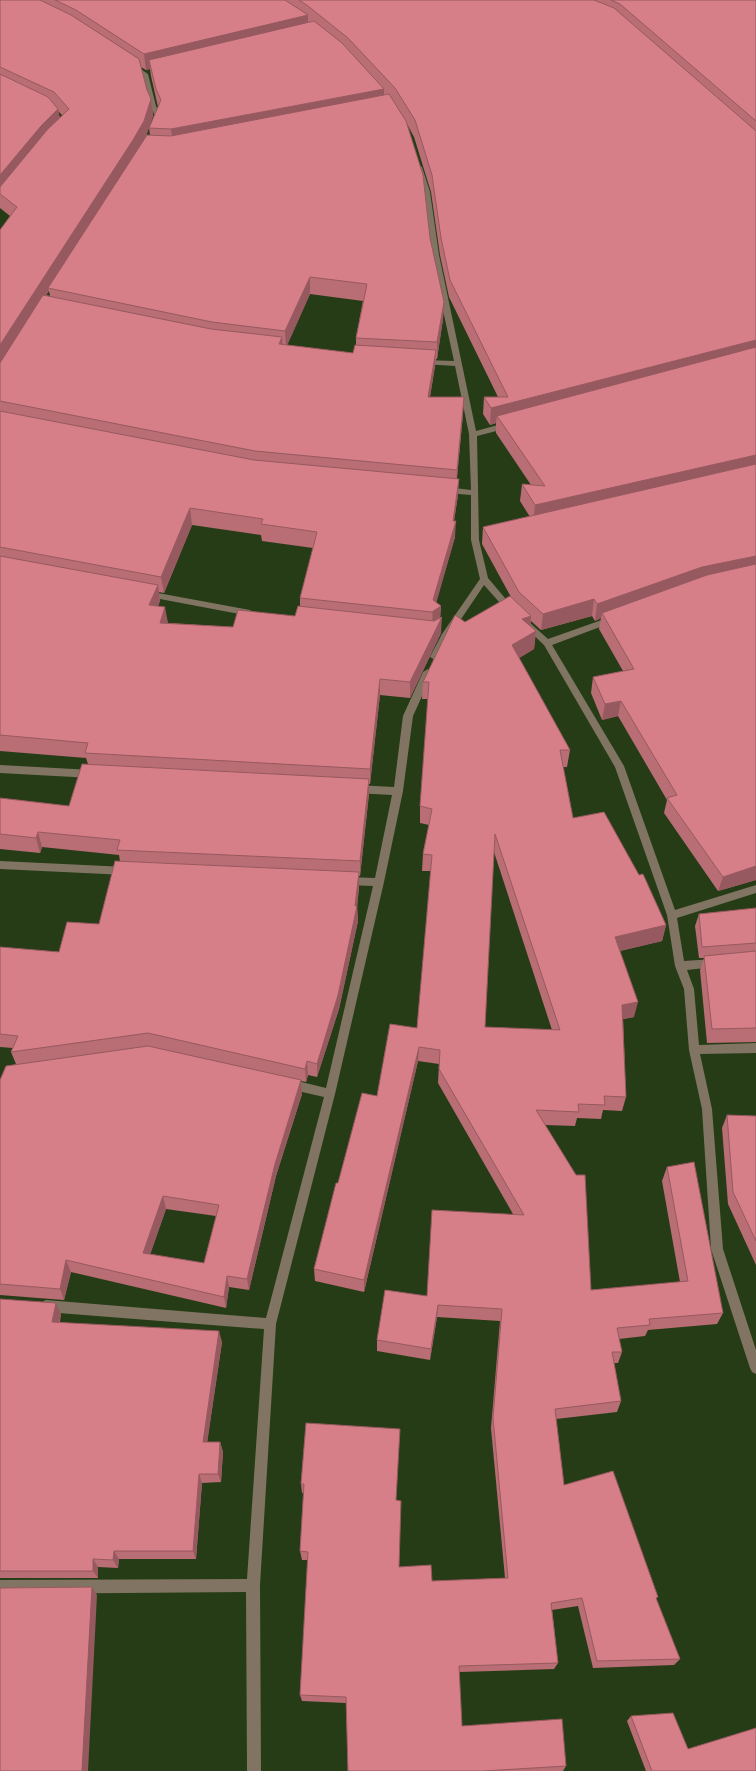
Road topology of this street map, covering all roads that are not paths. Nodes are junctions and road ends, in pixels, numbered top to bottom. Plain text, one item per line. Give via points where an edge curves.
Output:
1 (124, 60) edge
2 (153, 72) edge
3 (145, 74) junction
4 (153, 131) edge
5 (416, 158) edge
6 (411, 361) edge
7 (458, 364) junction
8 (519, 422) edge
9 (473, 434) junction
10 (436, 489) edge
11 (475, 493) junction
12 (484, 580) junction
13 (140, 593) edge
14 (461, 612) junction
15 (257, 614) edge
16 (621, 616) edge
17 (440, 629) edge
18 (547, 643) junction
19 (0, 769) edge
20 (104, 775) edge
21 (342, 788) edge
22 (398, 792) junction
23 (0, 866) edge
24 (134, 872) edge
25 (339, 881) edge
26 (379, 882) junction
27 (756, 889) edge
28 (672, 915) junction
29 (726, 962) edge
30 (680, 966) junction
31 (756, 1048) edge
32 (694, 1050) junction
33 (279, 1082) edge
34 (330, 1094) junction
35 (32, 1305) edge
36 (270, 1324) junction
37 (756, 1368) edge
38 (253, 1585) junction
39 (0, 1587) edge
40 (254, 1771) edge

1 - 3 street
2 - 3 street
3 - 4 street via 158,116
5 - 7 street via 427,192 435,255
6 - 7 street
7 - 9 street
8 - 9 street
9 - 11 street
10 - 11 street
11 - 12 street
12 - 14 street
12 - 18 street via 506,605
13 - 15 street
14 - 17 street
14 - 22 street via 445,636 408,716
16 - 18 street
18 - 28 street via 619,766
19 - 20 street
21 - 22 street
22 - 26 street
23 - 24 street
25 - 26 street
26 - 34 street
27 - 28 street
28 - 30 street
29 - 30 street
30 - 32 street via 689,989
31 - 32 street
32 - 37 street via 707,1109 717,1249
33 - 34 street
34 - 36 street
35 - 36 street
36 - 38 street
38 - 39 street
38 - 40 street

